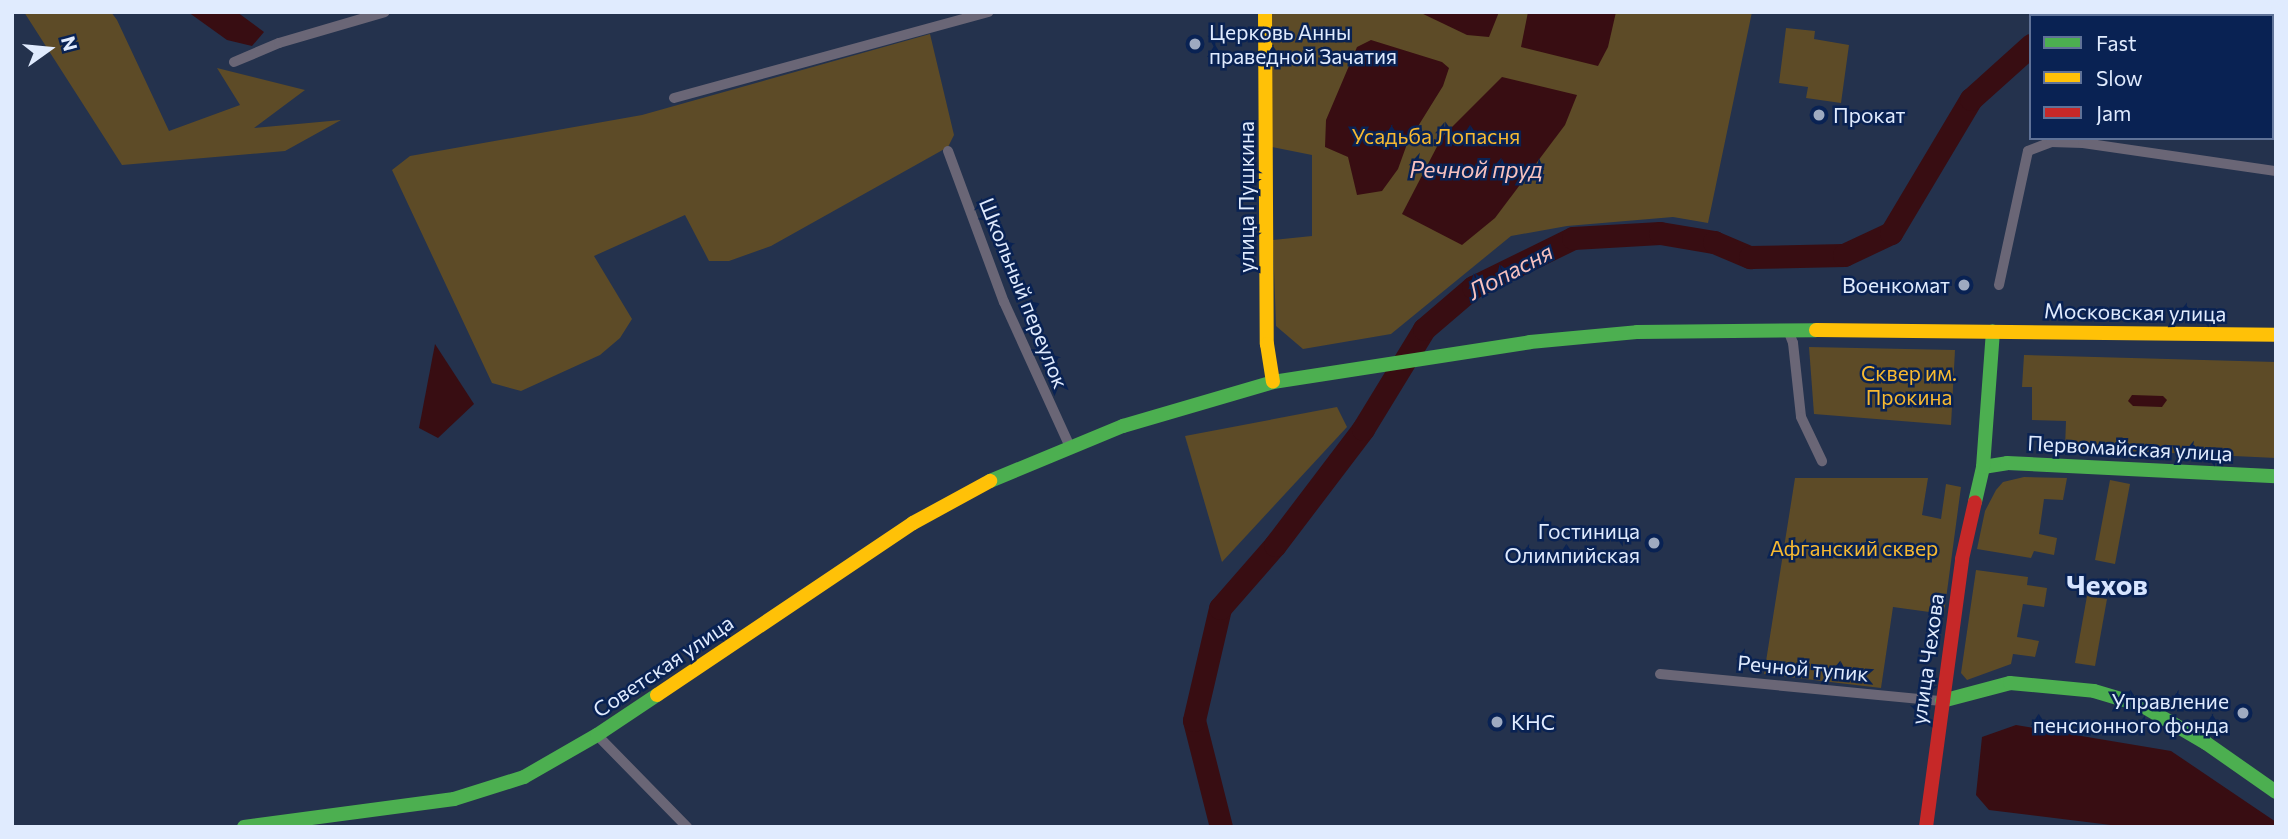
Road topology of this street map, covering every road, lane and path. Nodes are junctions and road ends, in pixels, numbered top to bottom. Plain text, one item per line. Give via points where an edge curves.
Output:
1 (385, 12) edge
2 (988, 12) edge
3 (1265, 12) edge
4 (234, 62) dead end
5 (674, 98) dead end
6 (948, 151) dead end
7 (2276, 171) edge
8 (1999, 285) dead end
9 (1788, 330) junction
10 (1993, 331) junction
11 (2276, 335) edge
12 (1530, 342) joint
13 (1273, 382) junction
14 (1070, 447) junction
15 (1822, 461) dead end
16 (1983, 467) junction
17 (2276, 476) edge
18 (1660, 674) dead end
19 (1942, 701) junction
20 (597, 735) junction
21 (2276, 792) edge
22 (244, 827) edge
23 (687, 827) edge
24 (1926, 827) edge

1 - 4 street via 279,43
2 - 5 street
3 - 13 main road, улица Пушкина via 1267,344
6 - 14 street, Школьный переулок via 1004,302
7 - 8 street via 2083,143 2051,142 2028,151
9 - 10 main road, Московская улица
9 - 12 main road, Московская улица via 1637,332
9 - 15 street via 1801,417
10 - 11 main road, Московская улица
10 - 16 main road, улица Чехова
12 - 13 main road, Советская улица
13 - 14 main road, Советская улица via 1123,426
14 - 20 main road, Советская улица via 981,485 914,523
16 - 17 main road, Первомайская улица via 2007,463
16 - 19 main road, улица Чехова via 1962,559
18 - 19 street, Речной тупик
19 - 21 main road via 2010,683 2094,691 2141,705
19 - 24 main road, улица Чехова
20 - 22 main road, Советская улица via 524,777 454,799
20 - 23 street

